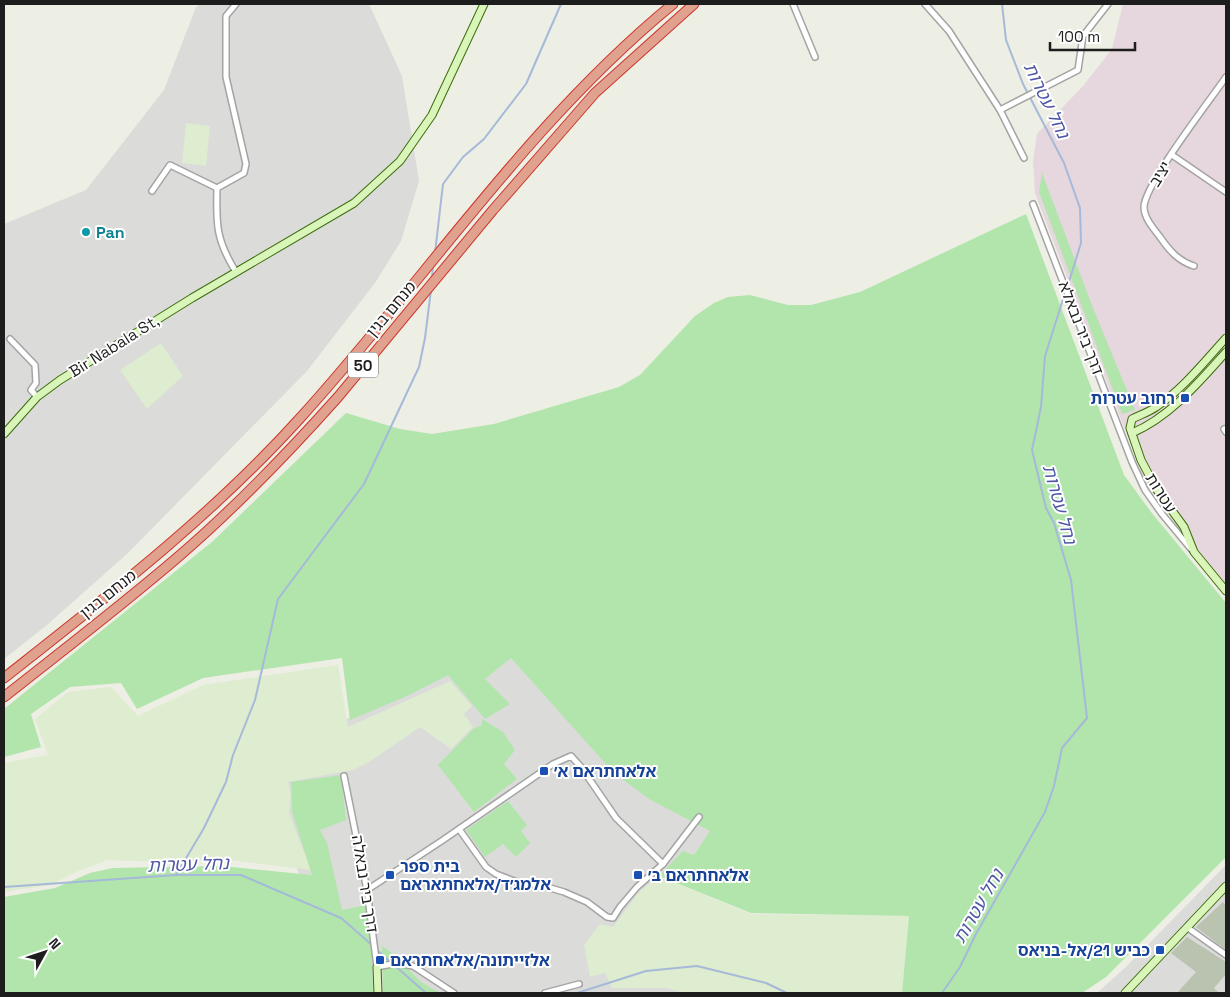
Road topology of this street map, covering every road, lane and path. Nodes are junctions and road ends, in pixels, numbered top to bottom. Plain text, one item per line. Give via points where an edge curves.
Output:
1 (236, 4) edge
2 (484, 4) edge
3 (673, 4) edge
4 (694, 4) edge
5 (793, 4) edge
6 (925, 4) edge
7 (1108, 4) edge
8 (815, 57) dead end
9 (1226, 77) edge
10 (1000, 110) junction
11 (1172, 155) junction
12 (1024, 158) dead end
13 (217, 188) junction
14 (152, 191) dead end
15 (1226, 192) edge
16 (1033, 204) dead end
17 (1194, 266) dead end
18 (236, 272) junction
19 (1226, 338) edge
20 (10, 339) dead end
21 (1226, 352) edge
22 (37, 397) junction
23 (1132, 433) junction
24 (4, 434) edge
25 (1194, 552) junction
26 (1226, 591) edge
27 (4, 678) edge
28 (4, 697) edge
29 (344, 776) dead end
30 (699, 817) dead end
31 (459, 829) junction
32 (663, 864) junction
33 (1226, 886) edge
34 (367, 890) junction
35 (1188, 928) junction
36 (1226, 955) edge
37 (377, 967) junction
38 (579, 984) dead end
39 (378, 993) edge
40 (454, 993) edge
41 (545, 993) edge
42 (1125, 993) edge

1 - 13 street via 226,16 226,77 246,164 244,173
2 - 18 street, Bir Nabala St, via 432,115 400,161 354,203
3 - 27 highway, מנחם בגין / 50 via 586,83 268,452 163,550
4 - 28 highway, מנחם בגין / 50 via 595,93 338,397 249,491 178,557
5 - 8 street
6 - 10 street via 949,31
7 - 10 street via 1083,36 1078,70
9 - 11 street, יציב
10 - 12 street
11 - 15 street
11 - 17 street, יציב via 1149,192 1144,212 1177,258
13 - 14 street via 170,165
13 - 18 street via 216,223 224,253
16 - 25 street, דרך ביר נבאלא via 1132,462 1145,490
18 - 22 street, Bir Nabala St,
19 - 23 street via 1188,381 1155,408 1132,420
20 - 22 street via 35,365 36,383 31,390
21 - 23 street via 1172,407
22 - 24 street, Bir Nabala St,
23 - 25 street, עטרות via 1141,460 1157,490 1184,527
25 - 26 street, עטרות
29 - 34 street, דרך ביר נבאלה
30 - 32 street
31 - 32 street via 486,866 496,874 522,884 537,884 564,892 587,902 607,917 613,918 637,887
31 - 32 street via 553,764 570,756 616,818
31 - 34 street
33 - 35 street
34 - 37 street, דרך ביר נבאלה
35 - 36 street
35 - 42 street
37 - 39 street, דרך ביר נבאלה
37 - 40 street via 397,963 413,966
38 - 41 street

